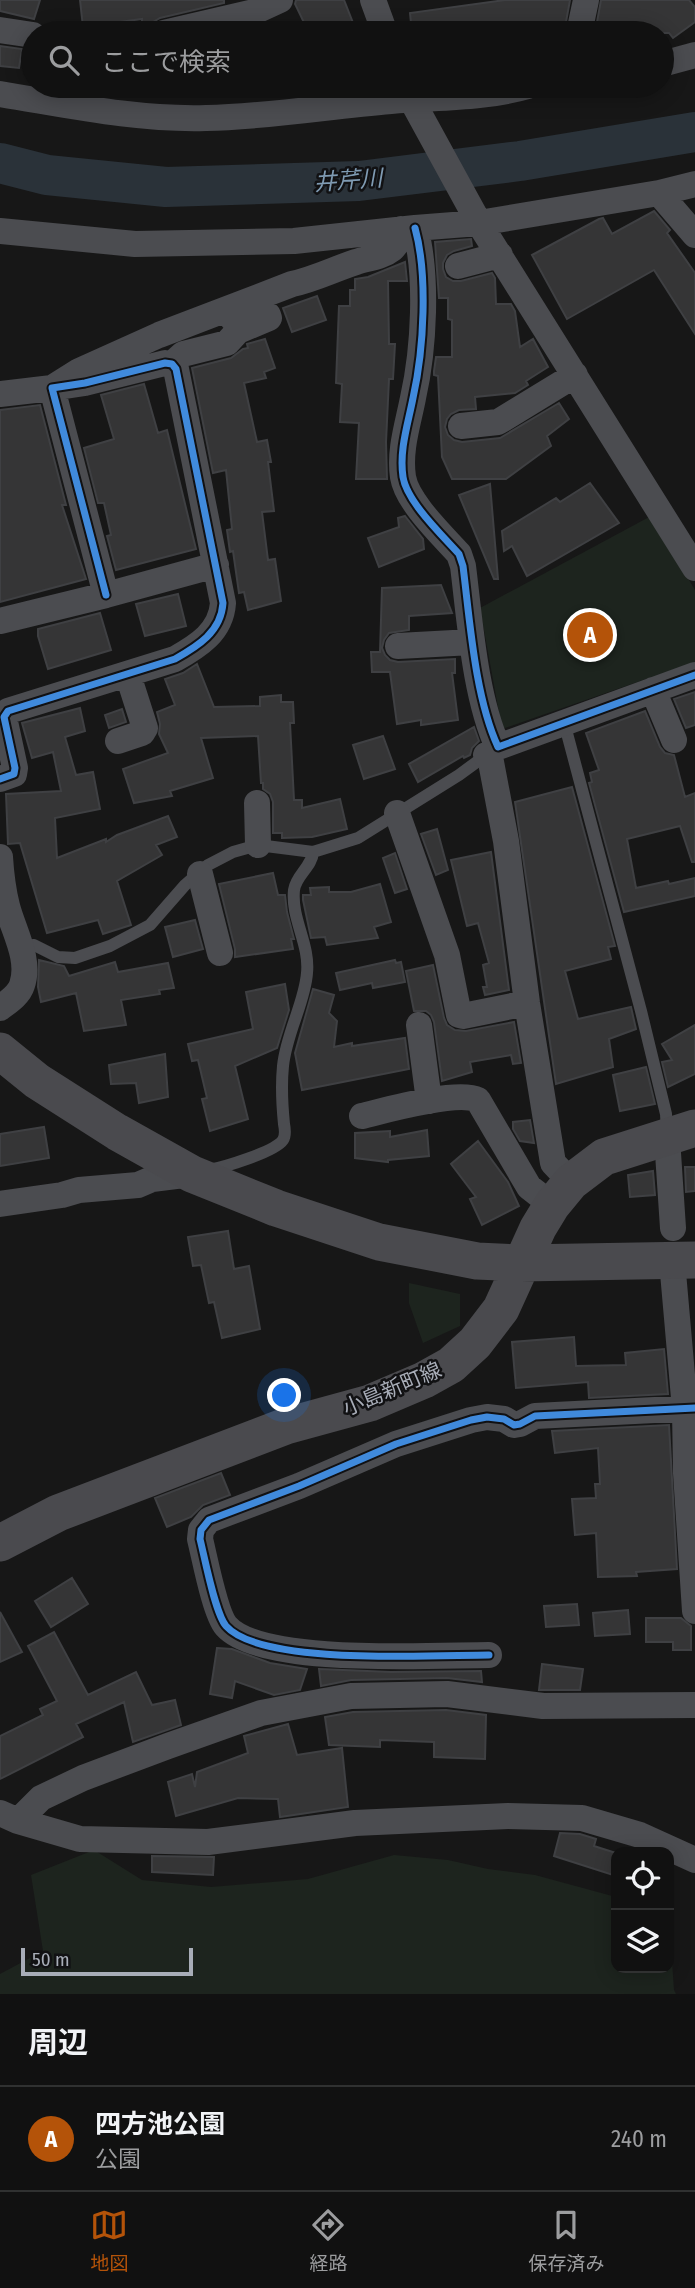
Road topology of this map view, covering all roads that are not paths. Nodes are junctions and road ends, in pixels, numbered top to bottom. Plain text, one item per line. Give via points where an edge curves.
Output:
1 (280, 0) edge
2 (373, 0) edge
3 (586, 0) edge
4 (215, 21) edge
5 (381, 21) edge
6 (582, 21) edge
7 (0, 30) edge
8 (21, 33) edge
9 (695, 55) edge
10 (674, 61) edge
11 (0, 94) edge
12 (21, 97) edge
13 (24, 98) edge
14 (411, 98) edge
15 (467, 98) edge
16 (695, 184) edge
17 (659, 193) junction
18 (477, 219) junction
19 (408, 228) junction
20 (0, 231) edge
21 (695, 235) edge
22 (500, 255) junction
23 (458, 265) dead end
24 (228, 308) junction
25 (172, 364) junction
26 (575, 375) junction
27 (52, 388) junction
28 (0, 394) edge
29 (461, 426) dead end
30 (216, 565) junction
31 (695, 568) edge
32 (106, 595) junction
33 (0, 621) edge
34 (472, 642) junction
35 (398, 646) dead end
36 (128, 675) junction
37 (695, 675) edge
38 (653, 690) junction
39 (564, 722) junction
40 (674, 740) dead end
41 (118, 741) dead end
42 (492, 751) junction
43 (0, 779) edge
44 (257, 803) dead end
45 (397, 813) junction
46 (258, 845) junction
47 (313, 852) junction
48 (0, 857) edge
49 (200, 874) junction
50 (21, 947) junction
51 (220, 953) dead end
52 (527, 1003) junction
53 (0, 1009) edge
54 (419, 1024) dead end
55 (0, 1051) edge
56 (429, 1101) junction
57 (362, 1116) dead end
58 (681, 1133) edge
59 (192, 1174) junction
60 (561, 1193) junction
61 (0, 1205) edge
62 (680, 1250) edge
63 (521, 1263) junction
64 (690, 1408) edge
65 (0, 1543) edge
66 (695, 1611) edge
67 (489, 1655) dead end
68 (695, 1705) edge
69 (6, 1822) edge
70 (695, 1860) edge

1 - 4 street
2 - 5 street
3 - 6 street
7 - 8 street
9 - 10 street
11 - 12 street
13 - 14 street via 133,116 204,118 279,115
14 - 15 street
14 - 18 street
16 - 17 street
17 - 18 street
17 - 21 street
18 - 19 street
18 - 22 street
19 - 20 street via 294,241 135,244
19 - 24 street via 394,248 376,257
19 - 34 street via 422,270 421,351 403,438 403,478 421,510 459,554
22 - 23 street
22 - 26 street
24 - 25 street via 234,322 264,314 269,318 238,331 228,343 183,354
24 - 27 street via 79,370
25 - 27 street
25 - 30 street
26 - 29 street via 498,422
26 - 31 street
27 - 28 street
27 - 32 street
30 - 32 street
30 - 36 street via 223,603 218,625 192,650
32 - 33 street
34 - 35 street
34 - 42 street via 494,737
36 - 41 street via 145,728
36 - 43 street via 8,711 4,717 15,768 14,774
37 - 38 street
38 - 39 street
38 - 40 street
39 - 42 street
39 - 58 lane via 666,1114
42 - 45 lane
42 - 52 street
44 - 46 street
45 - 47 lane via 358,838
45 - 52 street via 447,955 459,1015
46 - 47 lane
46 - 49 lane via 233,852
47 - 59 lane via 295,886 297,923 308,958 307,977 284,1057 283,1140 229,1166
48 - 50 street via 7,907
49 - 50 lane via 150,925 110,946 75,958 58,957 34,945
49 - 51 street
50 - 53 street via 23,984
52 - 60 street
54 - 56 street
55 - 59 main road via 37,1081
56 - 57 street
56 - 60 street via 470,1096 478,1100 529,1187
58 - 60 main road, 小島新町線 via 604,1157
58 - 62 street
59 - 61 street
59 - 63 main road via 379,1242 477,1261
60 - 63 main road, 小島新町線
62 - 63 main road
62 - 64 street via 675,1309
63 - 65 main road, 小島新町線 via 512,1290 475,1343 451,1365 424,1380 203,1457 58,1513
64 - 66 street via 686,1473
64 - 67 street via 535,1416 520,1424 495,1418 471,1420 396,1444 209,1520 201,1530 220,1613 234,1634 276,1648 325,1654
68 - 69 street via 543,1706 447,1695 351,1696 261,1713 168,1746 83,1778
69 - 70 street via 80,1839 208,1842 355,1823 508,1816 582,1818 640,1835

